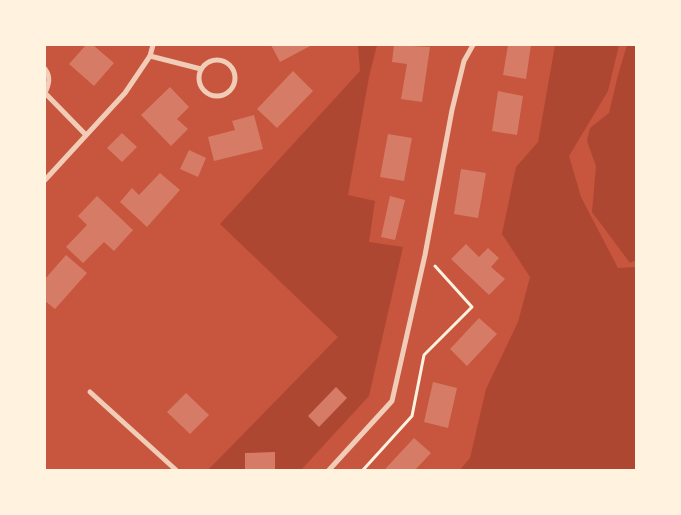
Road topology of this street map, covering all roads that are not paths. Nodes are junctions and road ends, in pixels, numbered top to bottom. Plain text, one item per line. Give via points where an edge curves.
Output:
1 (153, 45) edge
2 (473, 45) edge
3 (150, 56) junction
4 (45, 69) edge
5 (201, 69) junction
6 (45, 93) edge
7 (86, 135) junction
8 (45, 180) edge
9 (90, 392) dead end
10 (176, 470) edge
11 (329, 470) edge

1 - 3 street
2 - 11 street via 464,61 452,110 425,255 392,401
3 - 5 street
3 - 7 street via 125,93
4 - 6 street via 49,78
5 - 5 street via 212,61 227,63 234,76 230,90 215,96 204,92 198,77
6 - 7 street
7 - 8 street
9 - 10 street

